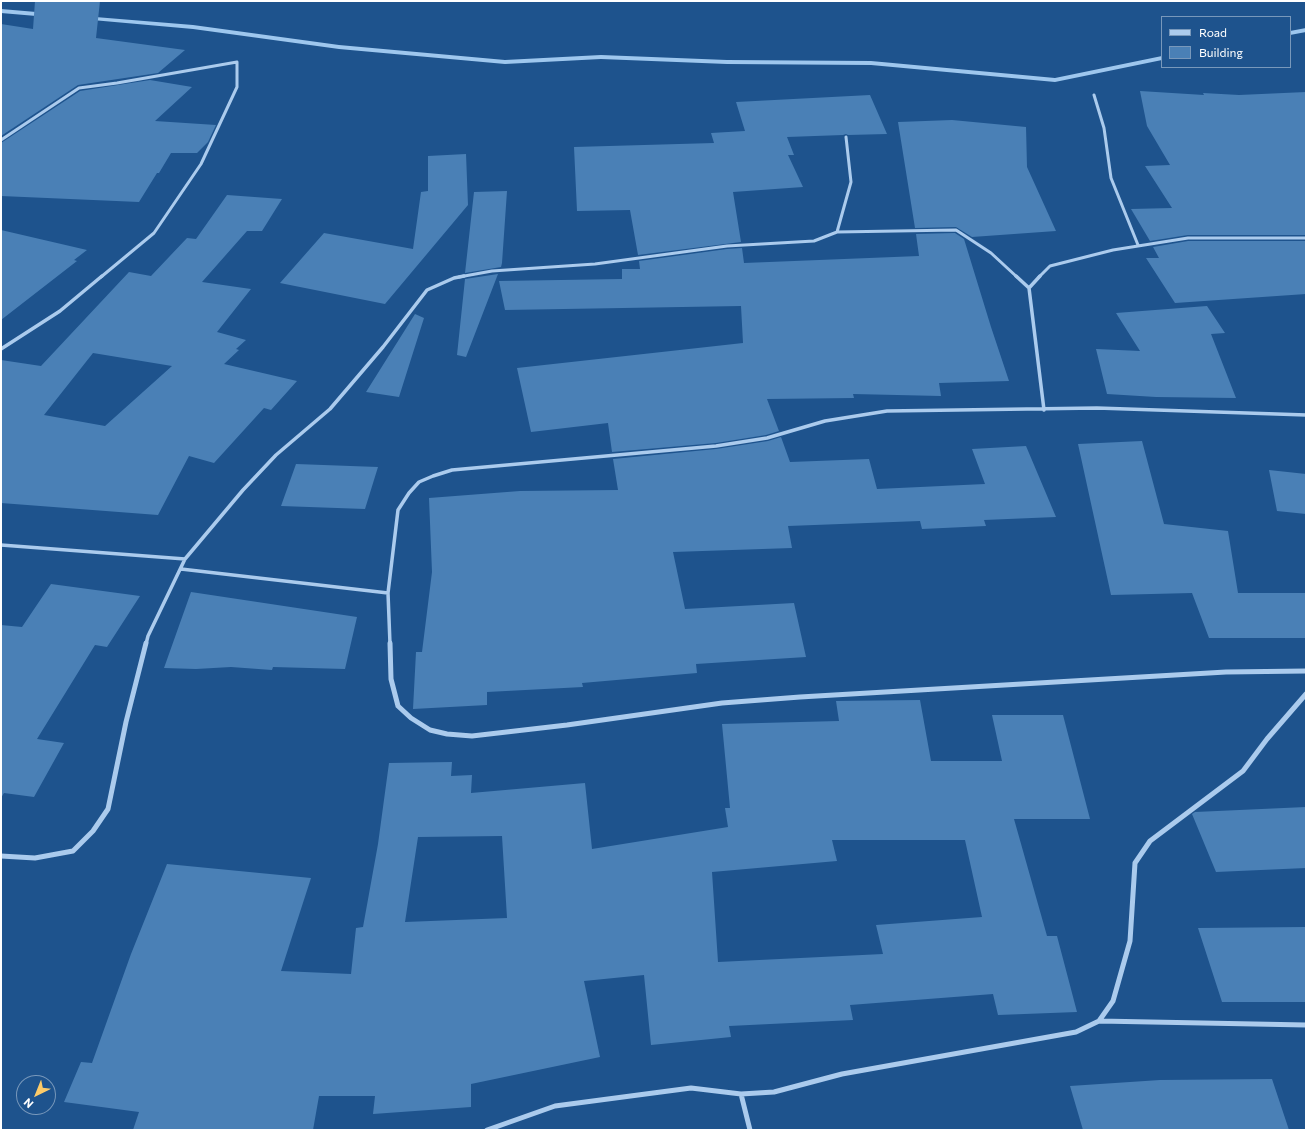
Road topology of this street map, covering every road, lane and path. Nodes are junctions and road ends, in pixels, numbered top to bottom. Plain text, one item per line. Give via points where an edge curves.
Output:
1 (1094, 95) dead end
2 (846, 137) dead end
3 (1, 140) edge
4 (837, 232) junction
5 (1306, 238) edge
6 (1138, 246) junction
7 (1029, 288) junction
8 (1, 349) edge
9 (1044, 410) junction
10 (1306, 415) edge
11 (1, 546) edge
12 (185, 560) junction
13 (181, 569) junction
14 (388, 593) junction
15 (1306, 671) edge
16 (1306, 694) edge
17 (1, 856) edge
18 (1099, 1022) junction
19 (1306, 1025) edge
20 (741, 1094) junction
21 (488, 1130) edge
22 (750, 1130) edge

1 - 6 street via 1104,128 1112,178
2 - 4 street via 851,182
3 - 8 street via 79,88 237,62 237,87 201,164 154,233 60,311
4 - 7 street via 956,230 991,253
4 - 12 street via 814,241 727,246 595,264 492,271 454,278 426,290 383,347 330,409 276,455 243,490
5 - 6 street via 1188,238
6 - 7 street via 1050,266
7 - 9 street
9 - 10 street via 1097,408
9 - 14 street via 887,412 825,421 767,438 716,446 452,470 415,484 404,498 398,510
11 - 12 street
12 - 13 street
13 - 14 street
13 - 17 street via 148,636 126,722 108,809 73,851 35,858
14 - 15 street via 391,680 398,706 430,730 447,734 472,736 722,703 1218,672
16 - 18 street via 1243,771 1150,840 1135,863 1130,941 1112,1001
18 - 19 street
18 - 20 street via 1076,1032 842,1074 774,1092
20 - 21 street via 691,1088 555,1106
20 - 22 street

